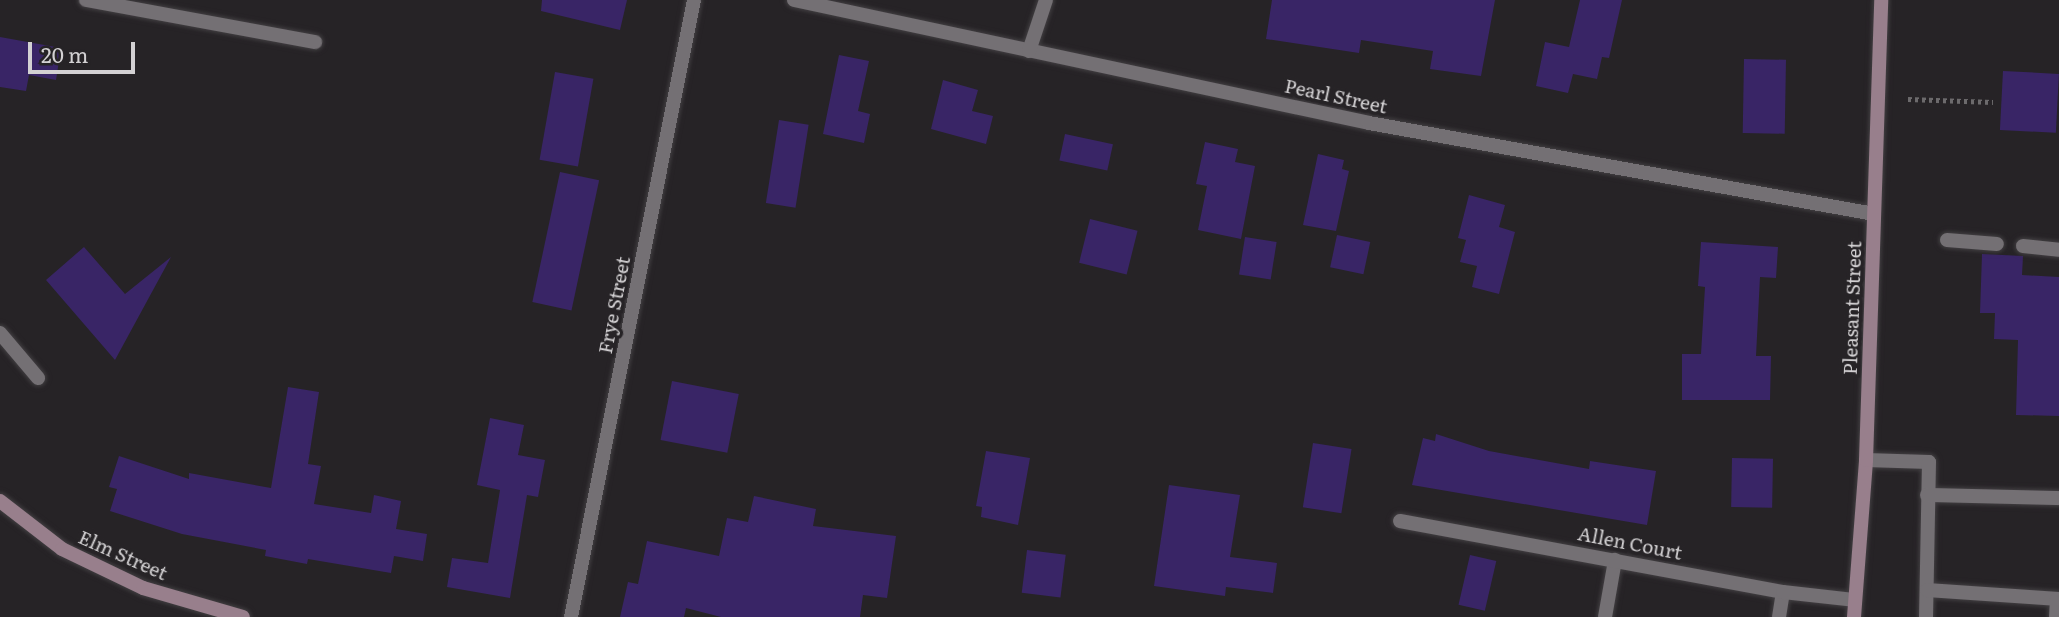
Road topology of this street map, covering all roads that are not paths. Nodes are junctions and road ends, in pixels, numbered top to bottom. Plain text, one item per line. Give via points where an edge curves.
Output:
1 (86, 0) edge
2 (694, 0) edge
3 (794, 0) edge
4 (1045, 0) edge
5 (1881, 0) edge
6 (315, 42) dead end
7 (1029, 51) junction
8 (1874, 214) junction
9 (1947, 240) dead end
10 (1997, 244) dead end
11 (2023, 246) dead end
12 (2059, 250) edge
13 (0, 333) edge
14 (38, 378) dead end
15 (1866, 460) junction
16 (1927, 495) junction
17 (2059, 498) edge
18 (0, 501) edge
19 (1400, 522) dead end
20 (1615, 560) junction
21 (1927, 590) junction
22 (1783, 592) junction
23 (2058, 599) edge
24 (1854, 600) junction
25 (243, 617) edge
26 (571, 617) edge
27 (1605, 617) edge
28 (1779, 617) edge
29 (1854, 617) edge
30 (1926, 617) edge
31 (2056, 617) edge

1 - 6 street
2 - 26 street, Frye Street
3 - 7 street, Pearl Street
4 - 7 street
5 - 8 street, Pleasant Street
7 - 8 street, Pearl Street via 1369,123
8 - 15 street, Pleasant Street
9 - 10 street
11 - 12 street
13 - 14 street
15 - 16 street via 1929,462
15 - 24 street, Pleasant Street
16 - 17 street
16 - 21 street
18 - 25 street, Elm Street via 62,549 133,584
19 - 20 street, Allen Court
20 - 22 street, Allen Court
20 - 27 street
21 - 23 street
21 - 30 street
22 - 24 street, Allen Court
22 - 28 street
23 - 31 street
24 - 29 street, Pleasant Street

